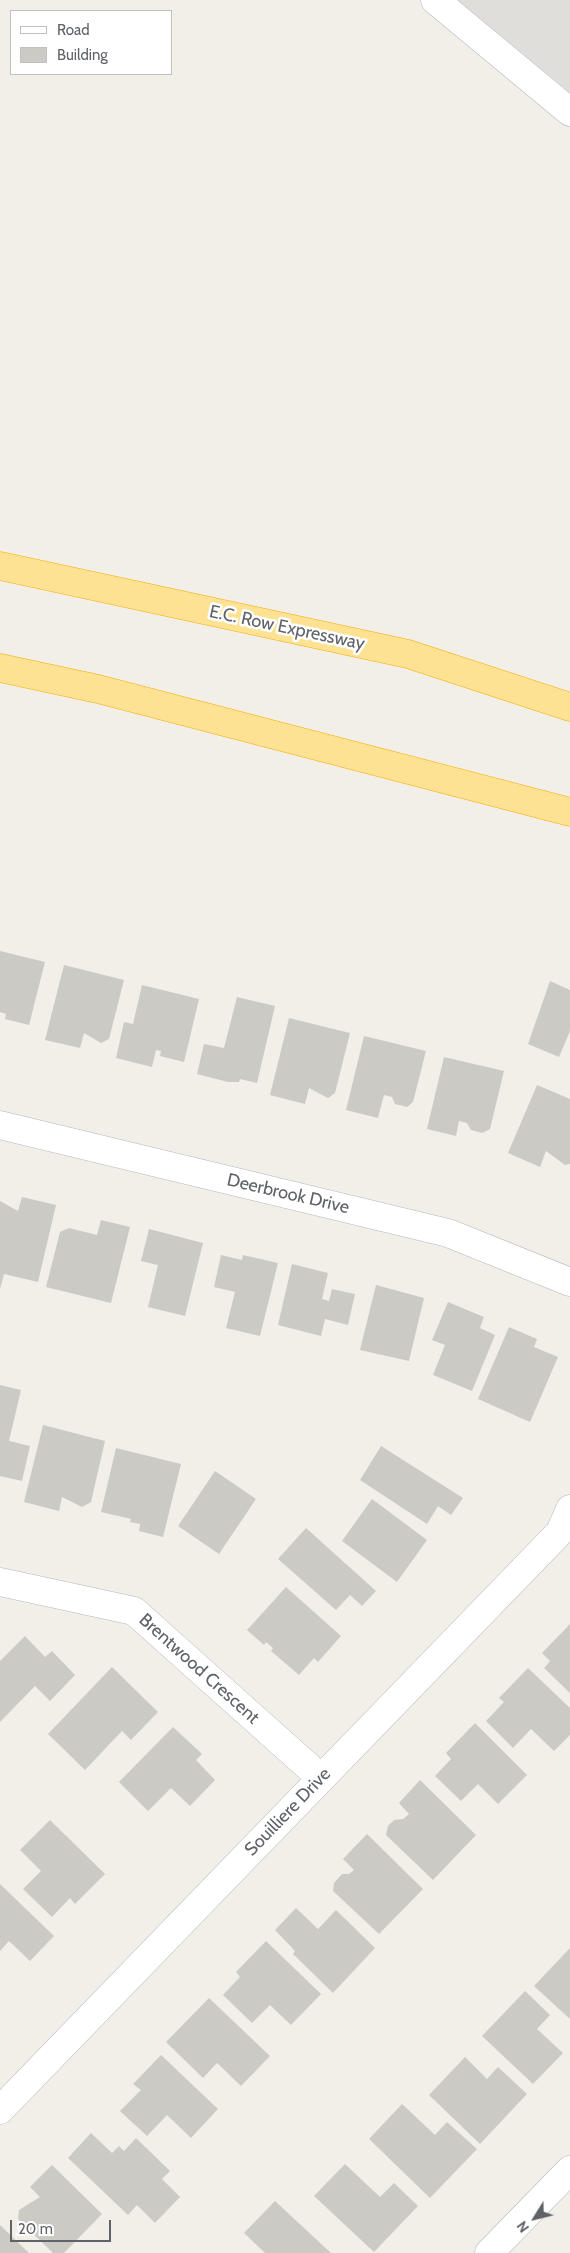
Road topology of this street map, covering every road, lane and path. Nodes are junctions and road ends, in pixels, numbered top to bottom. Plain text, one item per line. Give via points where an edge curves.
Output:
1 (435, 0) edge
2 (570, 112) edge
3 (0, 566) edge
4 (0, 668) edge
5 (570, 707) edge
6 (570, 812) edge
7 (0, 1125) edge
8 (570, 1282) edge
9 (570, 1509) edge
10 (0, 1582) edge
11 (321, 1778) junction
12 (0, 2110) edge
13 (570, 2170) edge
14 (489, 2253) edge

1 - 2 street
3 - 5 highway, E.C. Row Expressway via 408,654
4 - 6 highway via 98,690
7 - 8 street, Deerbrook Drive via 448,1233
9 - 11 street, Souilliere Drive via 560,1532
10 - 11 street, Brentwood Crescent via 134,1611
11 - 12 street, Souilliere Drive
13 - 14 street

